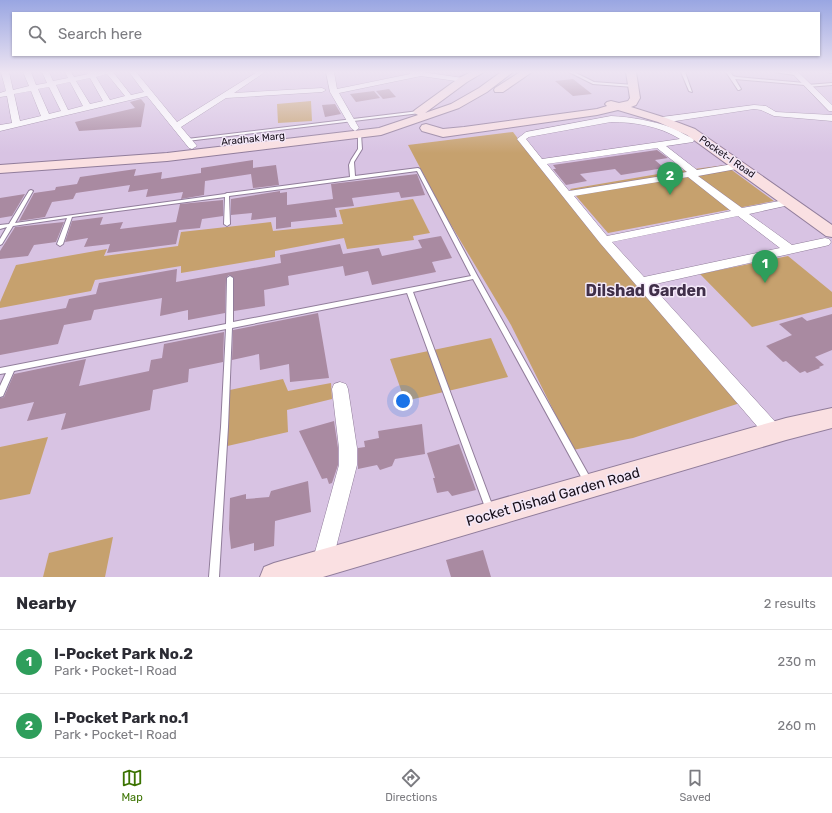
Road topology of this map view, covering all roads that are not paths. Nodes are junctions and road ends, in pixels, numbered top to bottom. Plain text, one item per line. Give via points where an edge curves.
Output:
1 (12, 99) edge
2 (39, 99) edge
3 (59, 99) edge
4 (83, 99) edge
5 (106, 99) edge
6 (126, 99) edge
7 (154, 99) edge
8 (219, 99) edge
9 (338, 99) edge
10 (437, 99) edge
11 (451, 99) edge
12 (467, 99) edge
13 (484, 99) edge
14 (623, 99) edge
15 (821, 99) edge
16 (108, 103) junction
17 (616, 105) junction
18 (88, 107) junction
19 (832, 109) edge
20 (419, 112) junction
21 (66, 113) junction
22 (46, 117) junction
23 (454, 118) junction
24 (832, 118) edge
25 (662, 120) junction
26 (17, 124) junction
27 (176, 127) junction
28 (355, 127) junction
29 (0, 128) edge
30 (426, 128) junction
31 (464, 129) junction
32 (381, 131) junction
33 (694, 140) junction
34 (659, 145) junction
35 (189, 147) junction
36 (0, 159) edge
37 (541, 162) junction
38 (739, 166) junction
39 (0, 169) edge
40 (693, 173) junction
41 (353, 178) junction
42 (31, 191) dead end
43 (228, 194) junction
44 (568, 194) junction
45 (790, 202) junction
46 (742, 213) junction
47 (70, 216) junction
48 (228, 224) dead end
49 (11, 225) junction
50 (0, 227) edge
51 (829, 237) edge
52 (604, 240) junction
53 (0, 243) edge
54 (60, 244) dead end
55 (789, 249) junction
56 (475, 277) junction
57 (230, 278) dead end
58 (643, 282) junction
59 (409, 290) junction
60 (230, 325) junction
61 (11, 369) junction
62 (0, 371) edge
63 (340, 389) dead end
64 (0, 394) edge
65 (830, 422) edge
66 (774, 433) junction
67 (591, 486) junction
68 (492, 514) junction
69 (322, 563) junction
70 (214, 577) edge
71 (274, 577) edge

1 - 26 street
2 - 22 street
3 - 21 street
4 - 18 street
5 - 16 street
6 - 16 street
7 - 27 street
8 - 27 street
9 - 28 street
10 - 20 main road
11 - 20 main road, Aradhak Marg
12 - 32 main road, Aradhak Marg via 455,106
13 - 23 main road, Aradhak Marg
14 - 17 main road
15 - 19 street
16 - 18 street
17 - 25 main road, Pocket-I Road
17 - 31 main road via 597,112
18 - 21 street
20 - 28 main road, Aradhak Marg
21 - 22 street
22 - 26 street
23 - 30 main road, Aradhak Marg
23 - 31 main road via 455,126
24 - 25 street via 774,114 763,108 754,107
25 - 33 main road, Pocket-I Road via 682,127
26 - 29 street
27 - 35 street
28 - 32 main road, Aradhak Marg
28 - 35 main road, Aradhak Marg
28 - 35 main road, Aradhak Marg via 217,143 206,148 182,152
28 - 41 lane via 360,149 351,164
30 - 31 main road via 442,133
30 - 32 main road, Aradhak Marg
33 - 34 street
33 - 37 street via 637,120 604,119 522,137
33 - 38 main road, Pocket-I Road
34 - 37 street
34 - 40 street
35 - 36 main road, Aradhak Marg
35 - 39 main road, Aradhak Marg
37 - 44 street
38 - 40 street
38 - 45 main road, Pocket-I Road
40 - 44 street
40 - 46 street
41 - 43 lane
41 - 56 lane via 418,169
42 - 49 lane
43 - 47 lane
43 - 48 lane
44 - 52 street
45 - 46 street
45 - 51 main road, Pocket-I Road
46 - 52 street
46 - 55 street
47 - 49 lane
47 - 54 lane
49 - 50 lane
49 - 53 lane
51 - 55 street
52 - 58 street
55 - 58 street
56 - 59 lane
56 - 67 lane
57 - 60 lane
58 - 66 street
59 - 60 lane
59 - 68 lane
60 - 61 lane
60 - 70 lane
61 - 62 lane
61 - 64 lane
63 - 69 street via 348,464
65 - 66 main road, Pocket Dishad Garden Road
66 - 67 main road, Pocket Dishad Garden Road
67 - 68 main road, Pocket Dishad Garden Road
68 - 69 main road, Pocket Dishad Garden Road
69 - 71 main road, Pocket Dishad Garden Road

